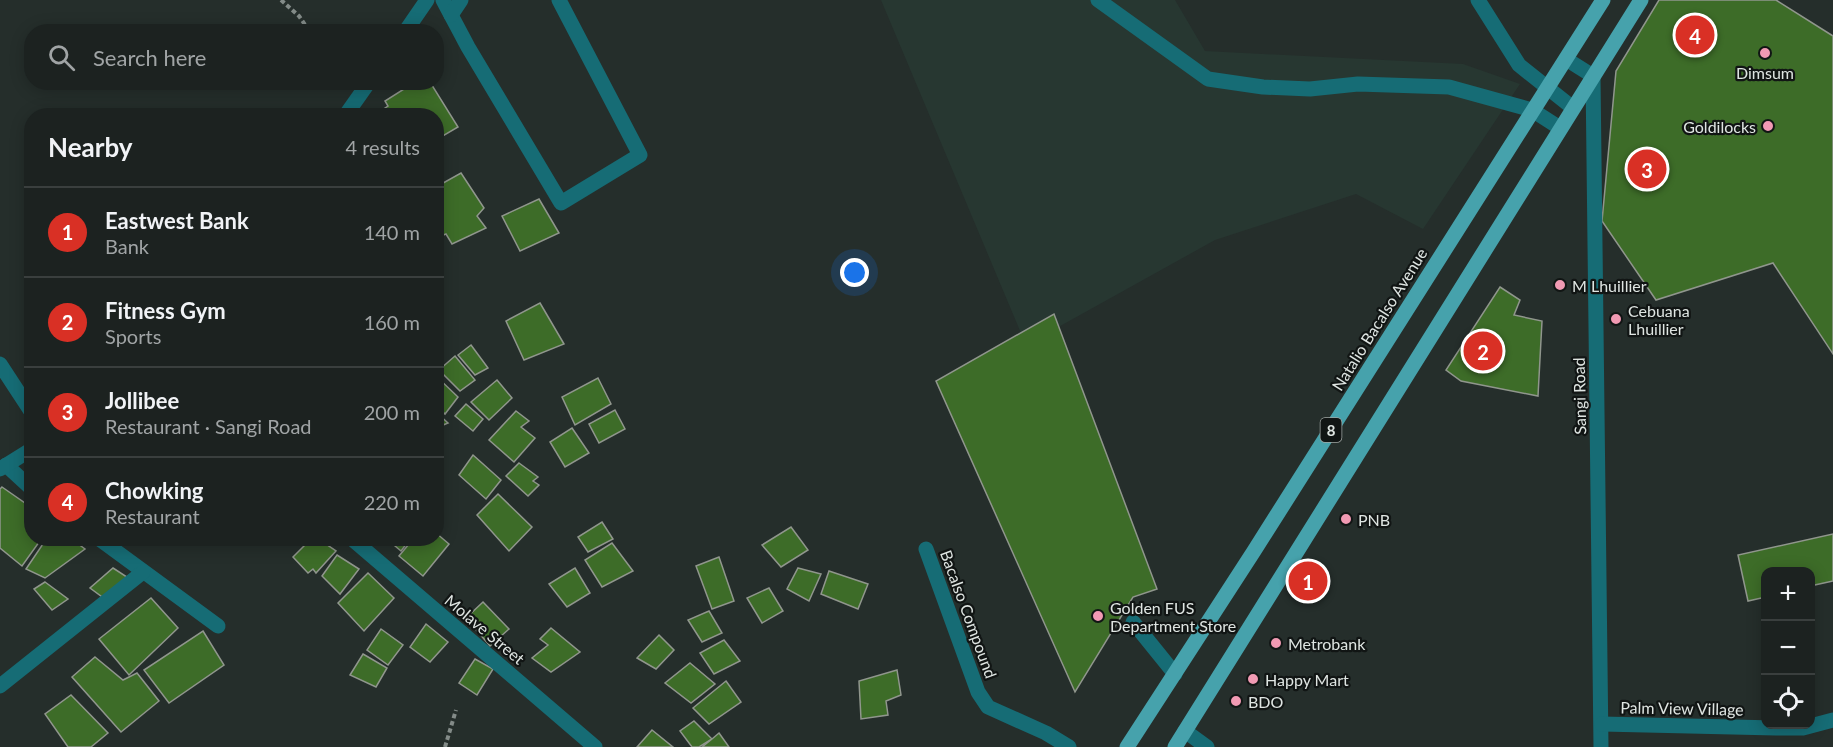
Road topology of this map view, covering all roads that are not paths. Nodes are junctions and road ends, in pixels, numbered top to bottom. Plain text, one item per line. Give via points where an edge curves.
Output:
1 (427, 0) edge
2 (443, 0) edge
3 (461, 0) edge
4 (559, 0) edge
5 (1098, 0) edge
6 (1478, 0) edge
7 (1603, 0) edge
8 (1641, 0) edge
9 (451, 15) junction
10 (410, 24) edge
11 (1566, 59) junction
12 (1593, 76) junction
13 (1546, 88) junction
14 (363, 90) edge
15 (351, 108) edge
16 (1573, 108) junction
17 (1532, 110) junction
18 (1560, 128) junction
19 (0, 364) edge
20 (24, 401) edge
21 (24, 454) edge
22 (3, 467) edge
23 (24, 483) edge
24 (109, 546) edge
25 (360, 546) edge
26 (926, 549) dead end
27 (143, 572) junction
28 (1133, 622) dead end
29 (218, 626) dead end
30 (1175, 674) junction
31 (0, 686) edge
32 (1833, 720) edge
33 (1602, 724) junction
34 (1185, 731) junction
35 (595, 747) edge
36 (1069, 747) edge
37 (1127, 747) edge
38 (1175, 747) edge
39 (1208, 747) edge
40 (1601, 747) edge

1 - 10 street
2 - 9 street
3 - 9 street
4 - 9 street via 640,155 561,203
5 - 17 street via 1208,79 1310,89 1358,84 1449,87
6 - 13 street via 1519,65
7 - 11 main road, Natalio Bacalso Avenue / 8
8 - 12 main road, 8
11 - 12 street
11 - 13 main road, Natalio Bacalso Avenue / 8
12 - 16 main road, 8
12 - 33 street, Sangi Road
13 - 16 street
13 - 17 main road, Natalio Bacalso Avenue / 8
14 - 15 street
16 - 18 main road, 8
17 - 18 street
17 - 30 main road, Natalio Bacalso Avenue / 8
18 - 34 main road, 8
19 - 20 street
21 - 22 street
22 - 23 street
24 - 27 street
25 - 35 street, Molave Street
26 - 36 street, Bacalso Compound via 983,701
27 - 29 street
27 - 31 street
28 - 30 street
30 - 37 main road, Natalio Bacalso Avenue / 8
32 - 33 street, Palm View Village via 1803,728
33 - 40 street, Sangi Road
34 - 38 main road, 8
34 - 39 street

